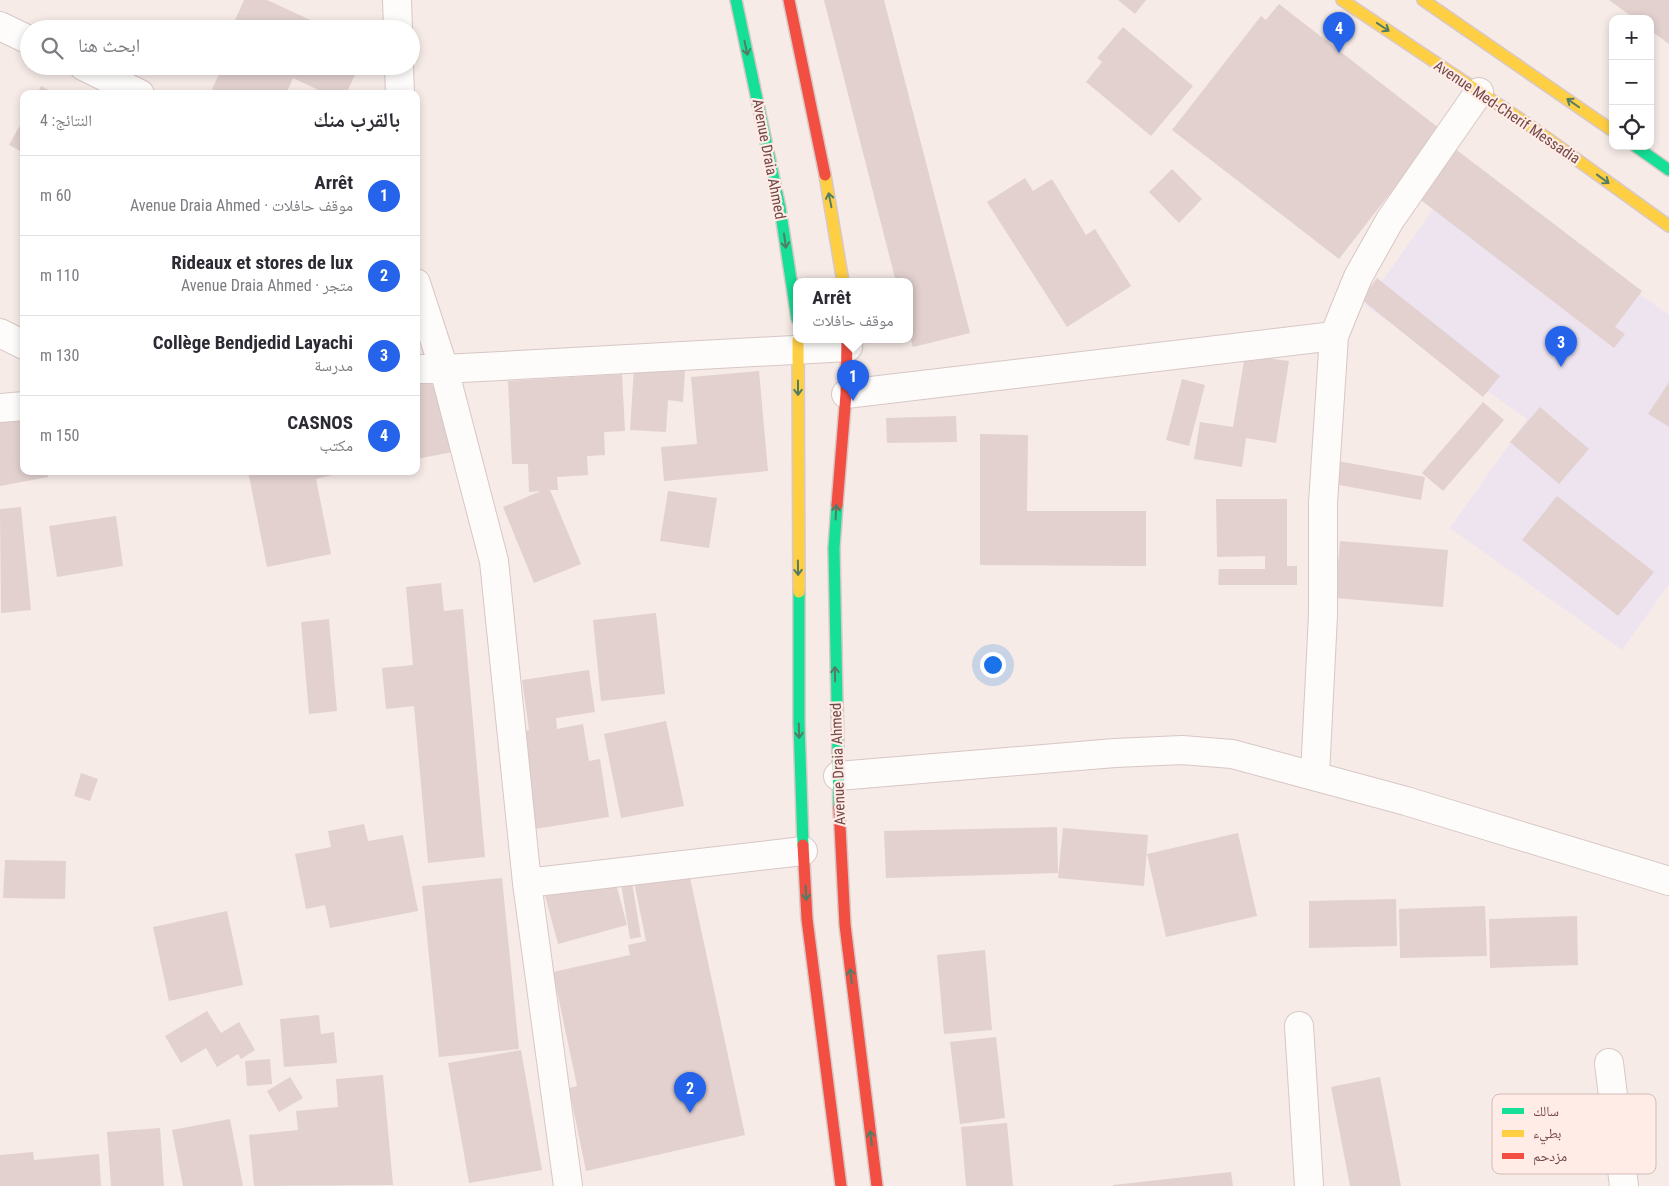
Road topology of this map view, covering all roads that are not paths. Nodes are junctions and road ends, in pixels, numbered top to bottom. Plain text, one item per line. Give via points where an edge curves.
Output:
1 (397, 0) edge
2 (736, 0) edge
3 (789, 0) edge
4 (1342, 0) edge
5 (1422, 0) edge
6 (398, 20) edge
7 (0, 26) edge
8 (20, 36) edge
9 (101, 75) edge
10 (399, 75) edge
11 (132, 90) edge
12 (400, 90) edge
13 (1479, 92) junction
14 (1609, 128) edge
15 (1641, 150) edge
16 (1669, 170) edge
17 (1669, 226) edge
18 (843, 278) edge
19 (793, 293) edge
20 (420, 295) edge
21 (0, 333) edge
22 (1334, 336) junction
23 (20, 343) edge
24 (847, 343) edge
25 (798, 345) edge
26 (420, 369) edge
27 (444, 370) junction
28 (846, 394) junction
29 (20, 406) edge
30 (0, 408) edge
31 (1315, 775) junction
32 (838, 776) junction
33 (804, 851) junction
34 (1669, 881) edge
35 (527, 883) junction
36 (1299, 1026) dead end
37 (1609, 1063) dead end
38 (1613, 1094) edge
39 (568, 1186) edge
40 (841, 1186) edge
41 (877, 1186) edge
42 (1309, 1186) edge

1 - 6 street
2 -> 19 main road, Avenue Draia Ahmed via 780,208
18 -> 3 main road
4 -> 13 main road, Avenue Med-Cherif Messadia
14 -> 5 main road
7 - 8 street
9 - 11 street
10 - 12 street
13 -> 17 main road, Avenue Med-Cherif Messadia
13 - 22 street via 1390,220 1358,278
15 - 16 main road
20 - 27 street
21 - 23 street
22 - 28 street
22 - 31 street via 1323,503 1323,615
24 - 25 street
24 - 28 main road, Avenue Draia Ahmed
25 - 27 street
25 -> 33 main road via 798,626
26 - 27 street
27 - 35 street via 494,561
32 -> 28 main road, Avenue Draia Ahmed via 834,548
29 - 30 street
31 - 32 street via 1232,754 1182,750
31 - 34 street
41 -> 32 main road, Avenue Draia Ahmed via 845,925
33 - 35 street
33 -> 40 main road via 807,919
35 - 39 street
36 - 42 street
37 - 38 street

